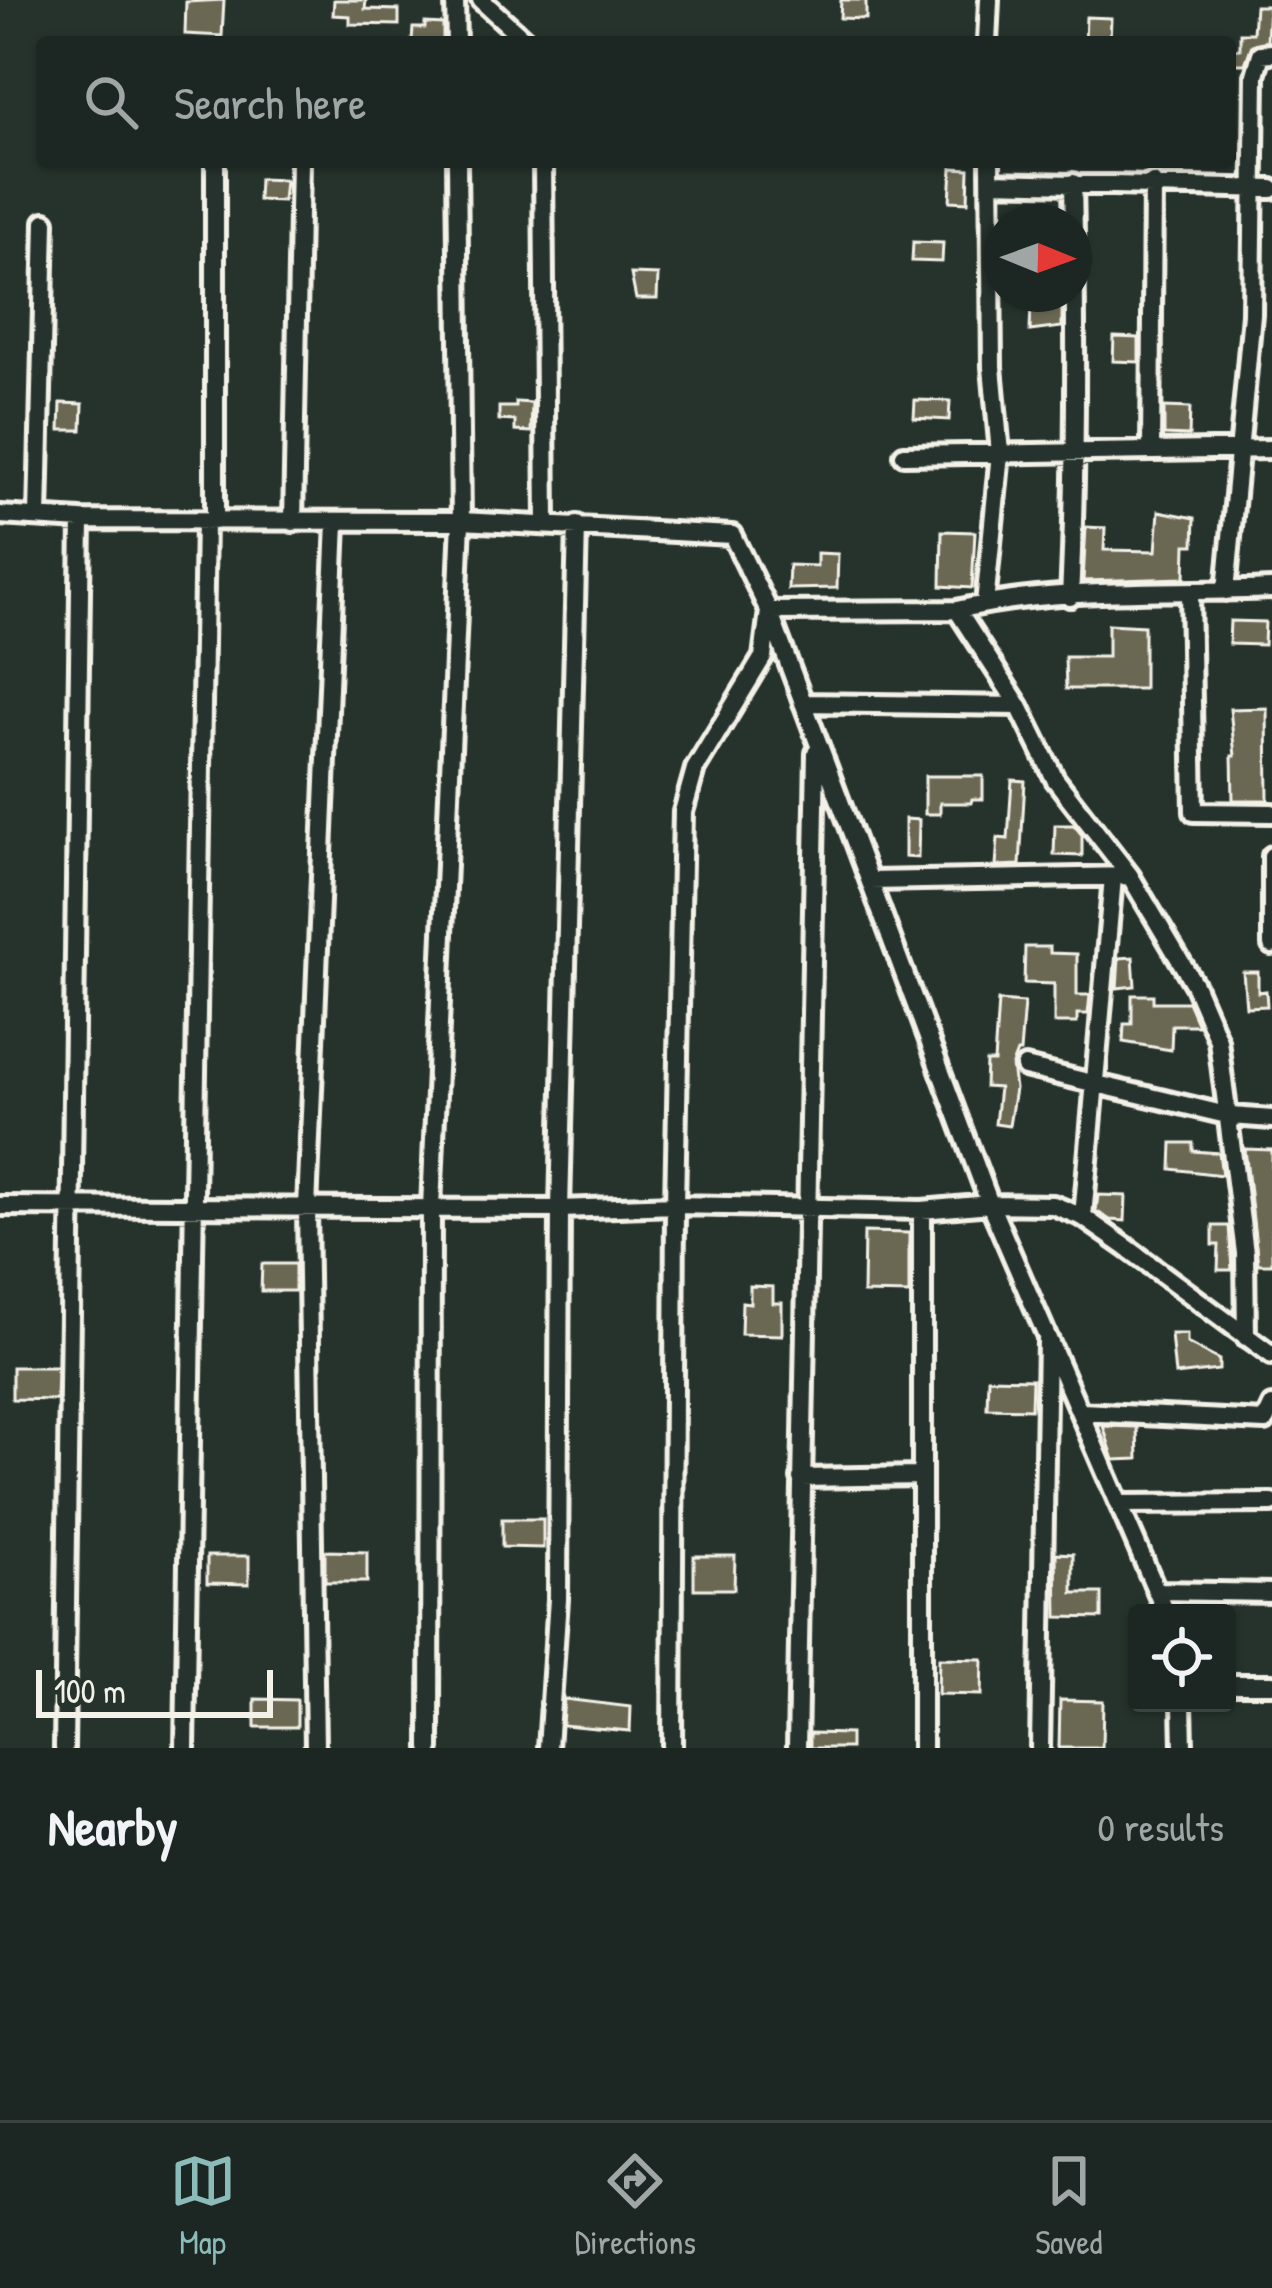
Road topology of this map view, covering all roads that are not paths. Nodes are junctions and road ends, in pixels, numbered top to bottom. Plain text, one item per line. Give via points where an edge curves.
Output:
1 (455, 0) edge
2 (481, 0) edge
3 (988, 0) edge
4 (456, 36) edge
5 (520, 36) edge
6 (987, 36) edge
7 (1272, 53) edge
8 (215, 168) edge
9 (300, 168) edge
10 (457, 168) edge
11 (543, 168) edge
12 (990, 168) edge
13 (991, 182) junction
14 (1073, 183) junction
15 (1154, 183) junction
16 (1264, 189) edge
17 (45, 222) dead end
18 (1238, 449) junction
19 (1272, 449) edge
20 (1150, 451) junction
21 (1077, 452) junction
22 (1000, 453) junction
23 (904, 455) dead end
24 (0, 515) edge
25 (38, 518) junction
26 (81, 520) junction
27 (210, 521) junction
28 (461, 521) junction
29 (293, 522) junction
30 (336, 522) junction
31 (546, 524) junction
32 (577, 525) junction
33 (1272, 589) edge
34 (1226, 591) junction
35 (1190, 592) junction
36 (1070, 597) junction
37 (985, 604) junction
38 (957, 610) junction
39 (769, 611) junction
40 (802, 703) junction
41 (1019, 706) junction
42 (816, 740) junction
43 (1272, 813) edge
44 (1272, 856) edge
45 (1121, 877) junction
46 (870, 881) junction
47 (1272, 945) edge
48 (1024, 1067) dead end
49 (1095, 1083) junction
50 (1231, 1116) junction
51 (1272, 1118) edge
52 (990, 1204) junction
53 (675, 1205) junction
54 (805, 1205) junction
55 (0, 1206) edge
56 (71, 1207) junction
57 (191, 1208) junction
58 (308, 1208) junction
59 (431, 1208) junction
60 (560, 1209) junction
61 (922, 1210) junction
62 (1083, 1217) junction
63 (1047, 1336) junction
64 (1246, 1337) junction
65 (1272, 1354) edge
66 (1272, 1406) edge
67 (1081, 1412) junction
68 (922, 1476) junction
69 (801, 1478) junction
70 (1272, 1503) edge
71 (1120, 1504) junction
72 (1160, 1591) junction
73 (1272, 1593) edge
74 (1164, 1604) edge
75 (1236, 1684) edge
76 (1272, 1684) edge
77 (1182, 1712) edge
78 (64, 1748) edge
79 (184, 1748) edge
80 (315, 1748) edge
81 (430, 1748) edge
82 (548, 1748) edge
83 (672, 1748) edge
84 (797, 1748) edge
85 (922, 1748) edge
86 (1040, 1748) edge
87 (1183, 1748) edge

1 - 4 street
2 - 5 street
3 - 6 street
7 - 16 street via 1261,54 1255,75
8 - 27 street
9 - 29 street
10 - 28 street
11 - 31 street
12 - 13 street
13 - 14 street
13 - 22 street
14 - 15 street
14 - 21 street
15 - 16 street
15 - 20 street
16 - 18 street
17 - 25 street
18 - 19 street
18 - 20 street
18 - 34 street
20 - 21 street
21 - 22 street
21 - 36 street
22 - 23 street
22 - 37 street
24 - 25 street
25 - 26 street
26 - 27 street
26 - 56 street
27 - 29 street
27 - 57 street
28 - 30 street
28 - 31 street
28 - 59 street
29 - 30 street
30 - 58 street
31 - 32 street
32 - 39 street via 732,535
32 - 60 street
33 - 34 street
34 - 35 street
35 - 36 street
35 - 43 street via 1194,812
36 - 37 street
37 - 38 street
38 - 39 street
38 - 41 street
39 - 40 street
39 - 53 street via 763,657 695,769 683,812
40 - 41 street
40 - 42 street
41 - 45 street via 1054,779
42 - 46 street
42 - 54 street
44 - 47 street
45 - 46 street
45 - 49 street
45 - 50 street via 1194,984 1218,1040
46 - 52 street
48 - 49 street
49 - 50 street
49 - 62 street
50 - 51 street
50 - 64 street
52 - 61 street
52 - 62 street via 1053,1204
52 - 63 street
53 - 54 street
53 - 60 street
53 - 83 street
54 - 61 street
54 - 69 street
55 - 56 street
56 - 57 street
56 - 78 street
57 - 58 street
57 - 79 street
58 - 59 street
58 - 80 street
59 - 60 street
59 - 81 street
60 - 82 street via 558,1599
61 - 68 street
62 - 64 street
63 - 67 street
63 - 86 street
64 - 65 street
66 - 67 street via 1265,1421
67 - 71 street
68 - 69 street
68 - 85 street
69 - 84 street
70 - 71 street
71 - 72 street
72 - 73 street
72 - 74 street
75 - 76 street
77 - 87 street

